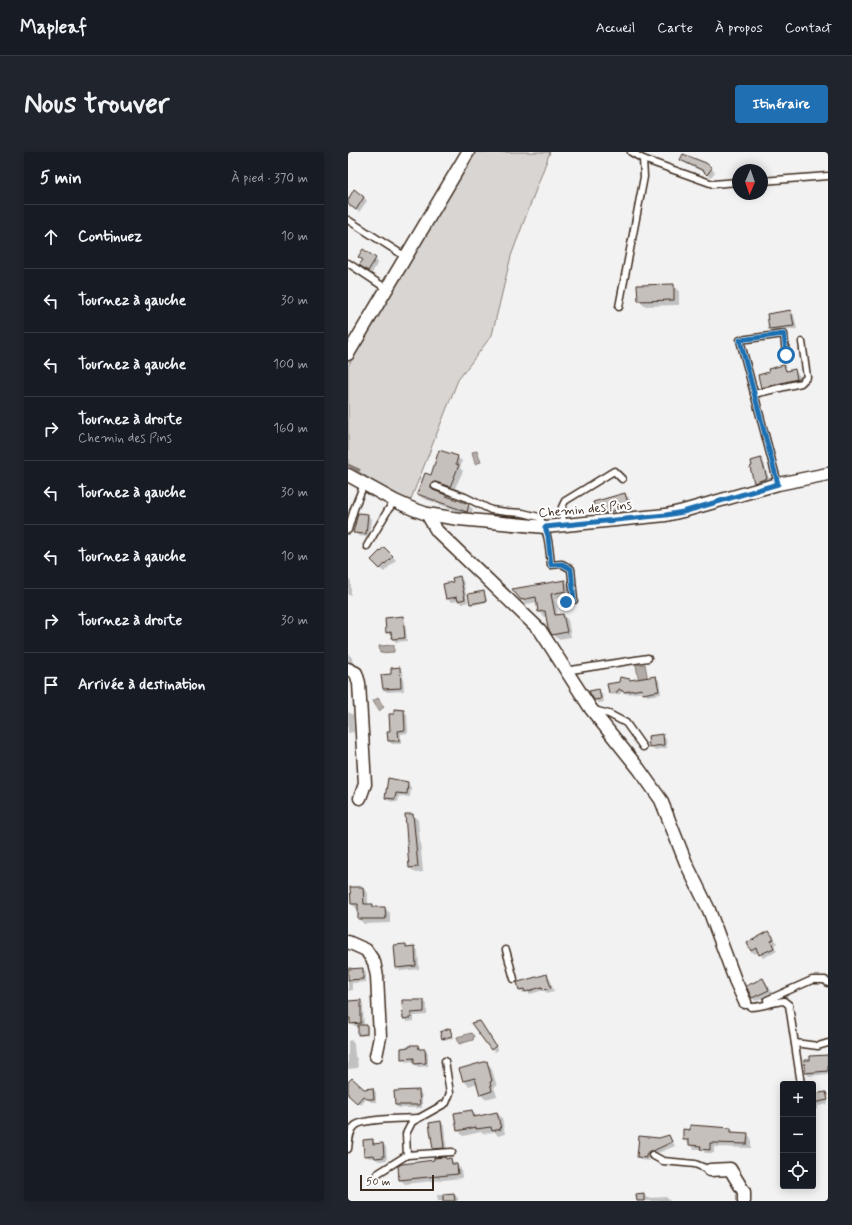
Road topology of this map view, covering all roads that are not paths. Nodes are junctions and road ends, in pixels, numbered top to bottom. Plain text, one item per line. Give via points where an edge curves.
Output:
1 (468, 152) edge
2 (630, 152) edge
3 (643, 159) junction
4 (828, 176) edge
5 (768, 181) edge
6 (732, 182) edge
7 (348, 220) edge
8 (406, 257) junction
9 (348, 264) edge
10 (387, 289) junction
11 (619, 307) dead end
12 (802, 342) dead end
13 (348, 354) edge
14 (786, 355) dead end
15 (754, 394) junction
16 (828, 474) edge
17 (348, 475) edge
18 (622, 479) dead end
19 (364, 484) junction
20 (778, 484) junction
21 (436, 486) dead end
22 (395, 501) junction
23 (427, 514) junction
24 (562, 525) junction
25 (545, 527) junction
26 (348, 530) edge
27 (368, 546) dead end
28 (566, 602) dead end
29 (648, 658) dead end
30 (348, 669) edge
31 (566, 671) junction
32 (591, 709) junction
33 (643, 747) dead end
34 (360, 798) dead end
35 (348, 942) edge
36 (506, 950) dead end
37 (514, 979) dead end
38 (828, 983) edge
39 (748, 1005) junction
40 (828, 1043) edge
41 (795, 1044) junction
42 (376, 1056) dead end
43 (445, 1061) dead end
44 (801, 1081) edge
45 (420, 1118) junction
46 (348, 1149) edge
47 (452, 1152) dead end
48 (407, 1155) junction
49 (652, 1155) dead end
50 (710, 1170) joint
51 (378, 1174) dead end
52 (744, 1201) edge

1 - 8 street
2 - 3 lane
3 - 6 lane via 713,184
3 - 11 lane via 644,177
4 - 5 lane
7 - 8 lane
8 - 10 street
9 - 10 lane
10 - 13 street
12 - 15 lane via 807,377 801,383
14 - 15 lane via 784,334 740,340
15 - 20 lane
16 - 20 street, Chemin des Pins
17 - 19 street, Chemin des Pins
18 - 24 lane via 614,472 565,501 562,507
19 - 22 street, Chemin des Pins
19 - 26 lane
20 - 24 street, Chemin des Pins via 683,512
21 - 25 lane via 491,510 539,517
22 - 23 street, Chemin des Pins
22 - 27 lane
23 - 25 street, Chemin des Pins
23 - 31 street via 437,531 540,630
24 - 25 street, Chemin des Pins
25 - 28 lane via 551,565 562,564 571,569 574,600
29 - 31 lane
30 - 34 street via 356,673 359,683 365,784
31 - 32 street
32 - 33 lane via 609,714 626,723
32 - 39 street via 661,800 709,910 735,980
35 - 42 street via 366,950 374,962 380,1038
36 - 37 lane
38 - 39 lane via 825,980 812,980
39 - 41 lane via 757,1007 784,1001 789,1005
40 - 41 lane via 818,1046
41 - 44 lane
43 - 45 lane via 450,1093 446,1103
45 - 46 lane via 364,1121 355,1126 350,1133
45 - 48 lane via 412,1122 406,1134
47 - 48 lane
48 - 51 lane
49 - 50 lane via 663,1161 695,1164
50 - 52 street via 730,1170 744,1192

